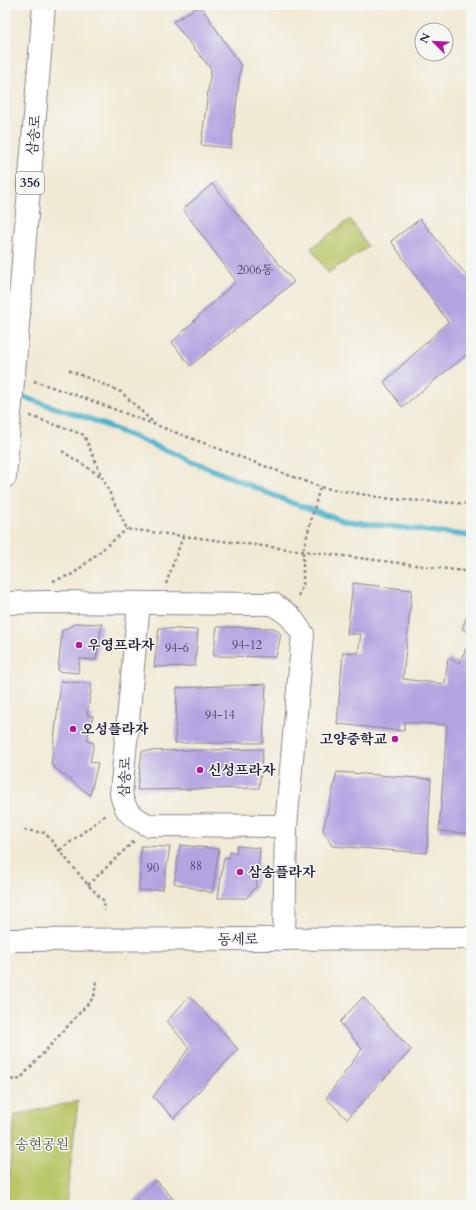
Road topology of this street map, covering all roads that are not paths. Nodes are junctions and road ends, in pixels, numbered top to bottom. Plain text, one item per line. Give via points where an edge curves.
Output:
1 (44, 5) edge
2 (5, 477) edge
3 (5, 603) edge
4 (139, 603) junction
5 (286, 826) junction
6 (471, 938) edge
7 (284, 939) junction
8 (5, 940) edge

1 - 2 street, 삼송로 / 356, bridge via 14,361 16,419
3 - 4 street
4 - 5 street via 273,604 290,616 303,634
4 - 5 street, 삼송로 via 121,794 128,813 148,825
5 - 7 street
6 - 7 street, 동세로
7 - 8 street, 동세로

